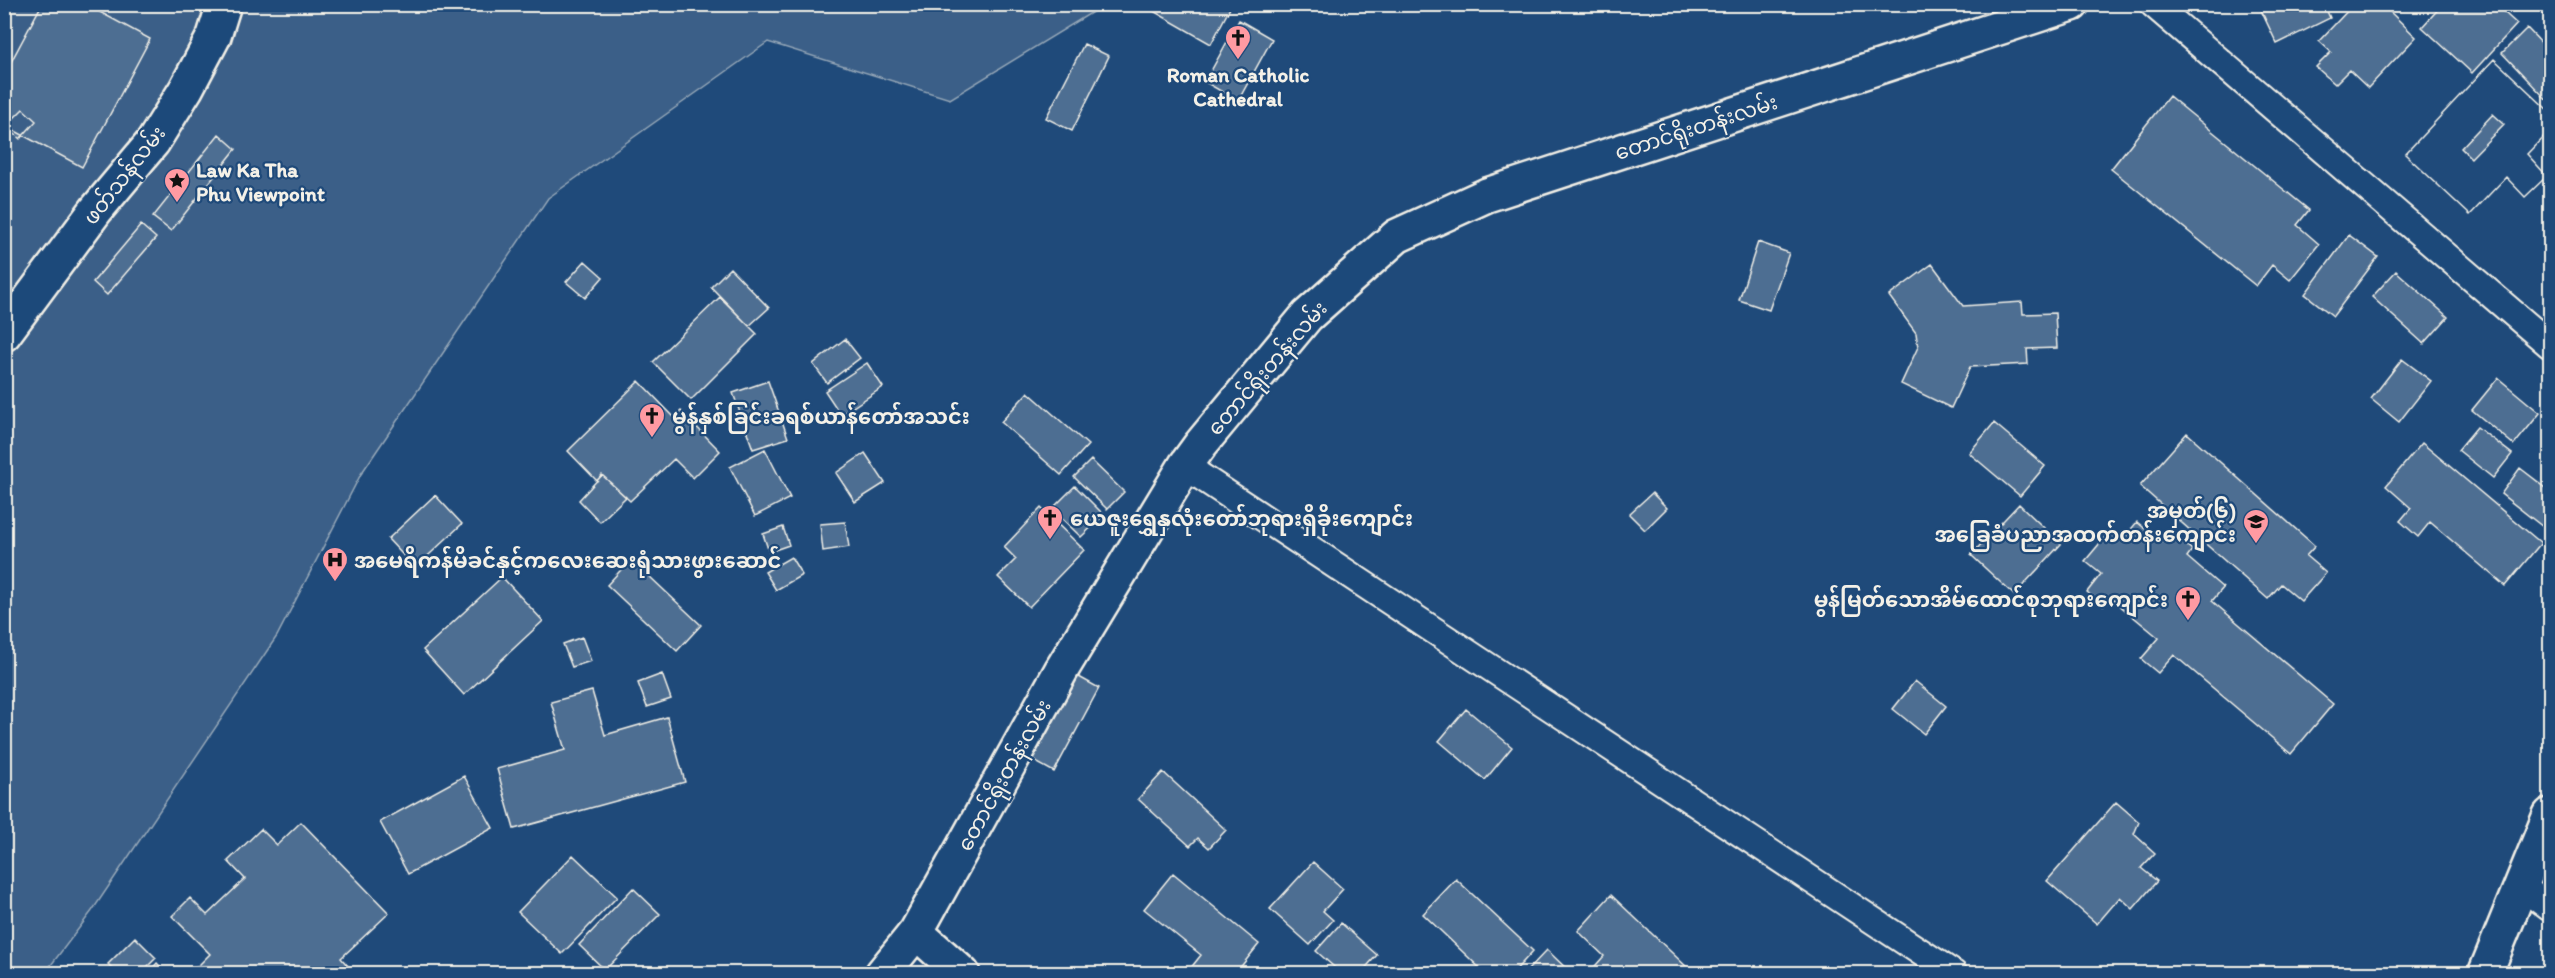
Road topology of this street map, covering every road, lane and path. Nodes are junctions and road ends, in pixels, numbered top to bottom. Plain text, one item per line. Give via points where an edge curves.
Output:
1 (224, 4) edge
2 (2072, 4) edge
3 (2153, 4) edge
4 (4, 334) edge
5 (2550, 345) edge
6 (1185, 466) junction
7 (2550, 815) edge
8 (2521, 886) junction
9 (2550, 908) edge
10 (916, 932) junction
11 (882, 974) edge
12 (963, 974) edge
13 (1954, 974) edge
14 (2485, 974) edge

1 - 4 street, ဖတ်သန်လမ်း via 214,36 153,141
2 - 6 street, တောင်ရိုးတန်းလမ်း via 1487,195 1397,236 1307,316
3 - 5 street
6 - 10 street, တောင်ရိုးတန်းလမ်း via 1062,669
6 - 13 street
7 - 8 street
8 - 9 street
8 - 14 street
10 - 11 street, တောင်ရိုးတန်းလမ်း
10 - 12 street

